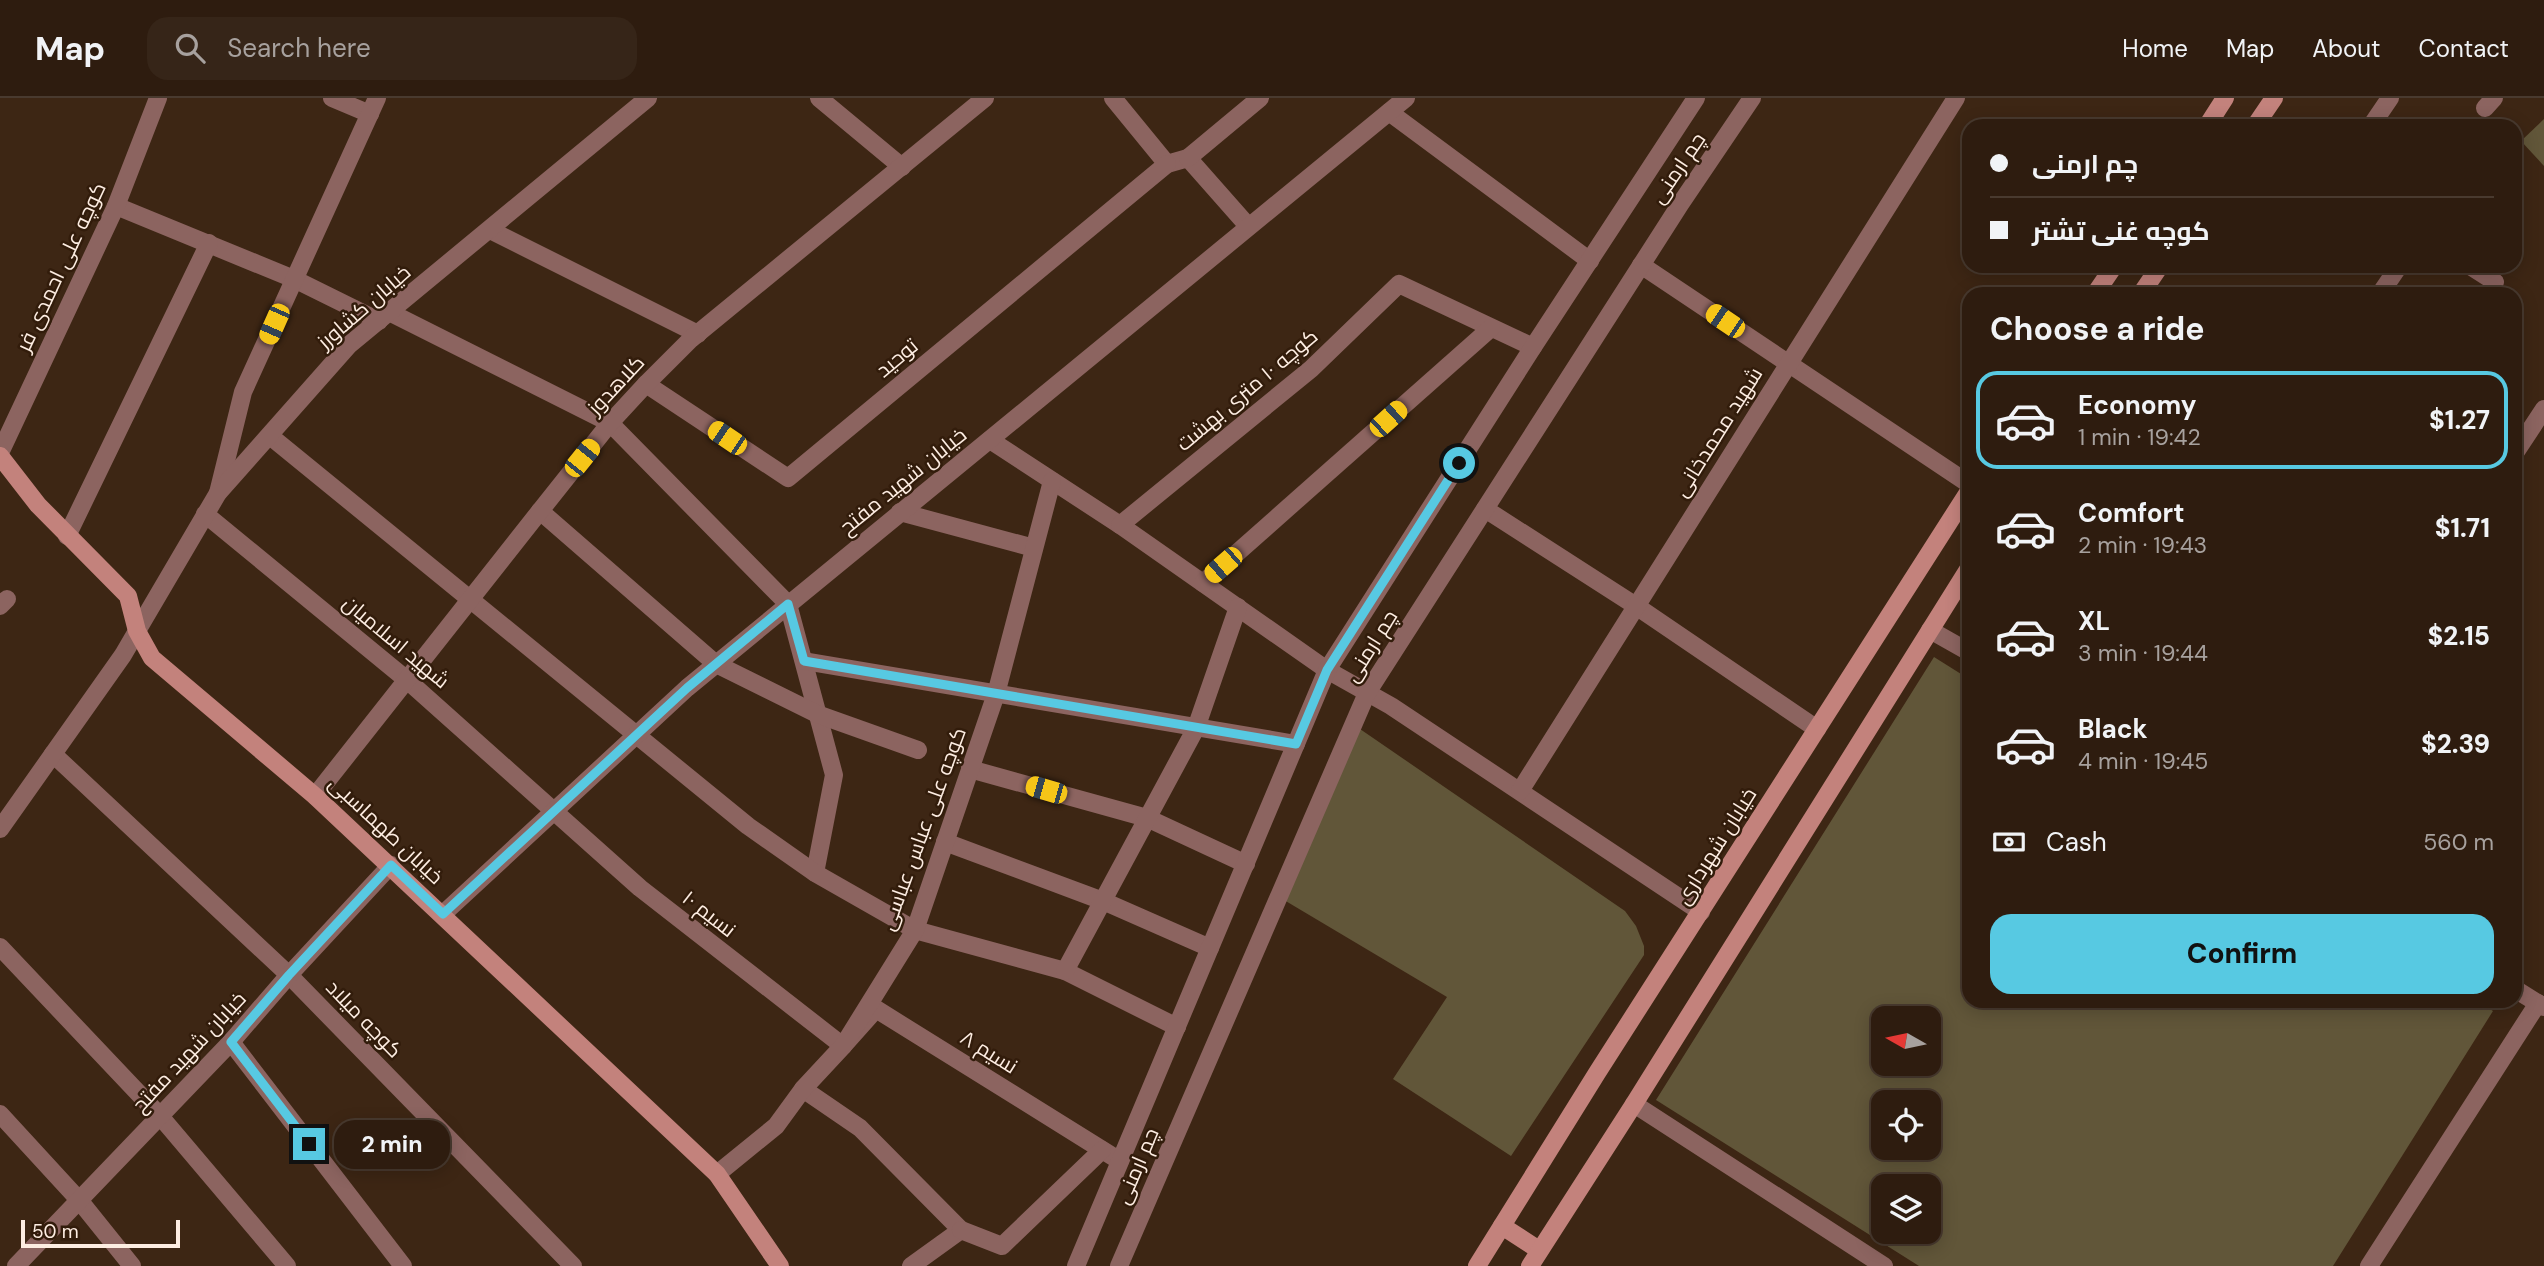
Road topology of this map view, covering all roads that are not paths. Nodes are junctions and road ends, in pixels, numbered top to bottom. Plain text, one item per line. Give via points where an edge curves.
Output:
1 (158, 98) edge
2 (332, 98) edge
3 (648, 98) edge
4 (819, 98) edge
5 (985, 98) edge
6 (1113, 98) edge
7 (1260, 98) edge
8 (1406, 98) edge
9 (1696, 98) edge
10 (1752, 98) edge
11 (1956, 98) edge
12 (2225, 98) edge
13 (2274, 98) edge
14 (2390, 98) edge
15 (373, 106) edge
16 (1389, 112) junction
17 (2212, 119) edge
18 (2260, 119) edge
19 (2376, 119) edge
20 (1188, 158) junction
21 (1167, 164) junction
22 (902, 167) junction
23 (117, 206) junction
24 (1248, 226) junction
25 (490, 230) junction
26 (209, 243) junction
27 (1590, 261) junction
28 (1641, 265) junction
29 (2477, 273) edge
30 (294, 279) junction
31 (2490, 287) edge
32 (384, 317) junction
33 (1491, 328) junction
34 (698, 334) junction
35 (1533, 347) junction
36 (1788, 364) junction
37 (646, 384) junction
38 (2544, 409) edge
39 (610, 423) junction
40 (270, 436) junction
41 (990, 440) junction
42 (2522, 442) edge
43 (0, 455) edge
44 (1962, 479) edge
45 (1052, 481) junction
46 (218, 493) junction
47 (1962, 502) edge
48 (1485, 509) junction
49 (540, 510) junction
50 (900, 512) junction
51 (205, 514) junction
52 (1119, 525) junction
53 (67, 536) junction
54 (1034, 548) junction
55 (1962, 579) edge
56 (1203, 583) junction
57 (469, 599) junction
58 (788, 604) junction
59 (1636, 606) junction
60 (1238, 607) junction
61 (1930, 630) junction
62 (137, 631) junction
63 (1962, 648) edge
64 (804, 661) junction
65 (716, 664) junction
66 (1327, 670) junction
67 (407, 680) junction
68 (1367, 693) junction
69 (996, 694) junction
70 (817, 713) junction
71 (1196, 728) junction
72 (1817, 729) junction
73 (637, 733) junction
74 (1296, 744) junction
75 (918, 750) dead end
76 (53, 754) junction
77 (970, 769) junction
78 (1520, 790) junction
79 (315, 796) junction
80 (554, 810) junction
81 (1147, 818) junction
82 (0, 829) edge
83 (945, 842) junction
84 (1246, 864) junction
85 (391, 865) junction
86 (815, 873) junction
87 (1103, 901) junction
88 (1701, 912) junction
89 (443, 914) junction
90 (915, 930) junction
91 (0, 947) edge
92 (1210, 948) junction
93 (1065, 971) junction
94 (289, 975) junction
95 (2522, 993) edge
96 (2541, 1005) edge
97 (1177, 1027) junction
98 (231, 1042) junction
99 (843, 1046) junction
100 (803, 1089) junction
101 (1634, 1104) junction
102 (0, 1114) edge
103 (160, 1116) junction
104 (1102, 1150) junction
105 (1120, 1161) junction
106 (718, 1174) junction
107 (79, 1200) junction
108 (1502, 1226) junction
109 (961, 1230) junction
110 (1539, 1250) junction
111 (16, 1266) edge
112 (132, 1266) edge
113 (287, 1266) edge
114 (403, 1266) edge
115 (573, 1266) edge
116 (780, 1266) edge
117 (911, 1266) edge
118 (1076, 1266) edge
119 (1119, 1266) edge
120 (1477, 1266) edge
121 (1530, 1266) edge
122 (1884, 1266) edge
123 (2369, 1266) edge

1 - 23 street, کوچه علی احمدی فر
2 - 15 street
3 - 25 street, خیابان کشاورز
4 - 22 street
5 - 22 street, کلاهدوز
6 - 21 street
7 - 20 street
8 - 16 street, خیابان شهید مفتح
9 - 27 street, چم ارمنی
10 - 28 street, چم ارمنی
11 - 36 street, شهید محمدخانی
12 - 17 main road
13 - 18 main road
14 - 19 street
15 - 30 street
16 - 24 street, خیابان شهید مفتح
16 - 27 street
20 - 21 street
20 - 24 street
21 - 37 street, توحید via 788,478
22 - 34 street, کلاهدوز
23 - 26 street
23 - 43 street, کوچه علی احمدی فر
24 - 41 street, خیابان شهید مفتح
25 - 32 street, خیابان کشاورز
25 - 34 street
26 - 30 street
26 - 53 street
27 - 35 street, چم ارمنی
28 - 36 street
28 - 48 street, چم ارمنی
29 - 31 street
30 - 32 street
30 - 46 street via 243,392
32 - 39 street
32 - 40 street, خیابان کشاورز via 349,345
33 - 35 street
33 - 52 street, کوچه ۱۰ متری بهشت via 1399,284 1311,369
33 - 56 street
34 - 37 street, کلاهدوز
35 - 66 street, چم ارمنی
36 - 44 street
36 - 59 street, شهید محمدخانی
37 - 39 street, کلاهدوز
38 - 42 street
39 - 49 street, کلاهدوز
39 - 58 street
40 - 46 street, خیابان کشاورز
40 - 57 street
41 - 45 street
41 - 50 street, خیابان شهید مفتح
43 - 53 main road, خیابان طهماسبی via 12,475
45 - 52 street
45 - 54 street, کوچه علی عباس عباسی
46 - 51 street, خیابان کشاورز
47 - 72 main road, خیابان شهرداری
48 - 59 street
48 - 68 street, چم ارمنی
49 - 57 street, کلاهدوز
49 - 65 street
50 - 54 street
50 - 58 street, خیابان شهید مفتح
51 - 62 street, خیابان کشاورز
51 - 67 street, شهید اسلامیان
52 - 56 street
53 - 62 main road, خیابان طهماسبی via 128,596
54 - 69 street, کوچه علی عباس عباسی
55 - 61 main road
56 - 60 street
57 - 67 street, کلاهدوز
57 - 73 street
58 - 64 street
58 - 65 street, خیابان شهید مفتح
59 - 72 street
59 - 78 street, شهید محمدخانی
60 - 66 street
60 - 71 street
61 - 63 street
61 - 101 main road
62 - 76 street, خیابان کشاورز
62 - 79 main road, خیابان طهماسبی via 152,658
64 - 69 street
64 - 70 street
65 - 70 street
65 - 73 street, خیابان شهید مفتح
66 - 68 street
66 - 74 street, چم ارمنی
67 - 79 street, کلاهدوز
67 - 80 street, شهید اسلامیان
68 - 78 street
68 - 119 street, چم ارمنی
69 - 71 street
69 - 77 street, کوچه علی عباس عباسی
70 - 75 street
70 - 86 street via 834,775
71 - 74 street
71 - 81 street
72 - 88 main road, خیابان شهرداری
73 - 80 street, خیابان شهید مفتح
73 - 86 street via 748,826
74 - 84 street, چم ارمنی
76 - 82 street, خیابان کشاورز
76 - 94 street, کوچه میلاد
77 - 81 street
77 - 83 street, کوچه علی عباس عباسی
78 - 88 street
79 - 85 main road, خیابان طهماسبی
80 - 89 street, خیابان شهید مفتح
80 - 99 street, نسیم ۱۰ via 640,888
81 - 84 street
81 - 87 street
83 - 87 street
83 - 90 street, کوچه علی عباس عباسی
84 - 92 street, چم ارمنی
85 - 89 main road, خیابان طهماسبی
85 - 94 street, خیابان شهید مفتح
86 - 90 street
87 - 92 street
87 - 93 street
88 - 108 main road, خیابان شهرداری
89 - 106 main road, خیابان طهماسبی
90 - 93 street
90 - 99 street, کوچه علی عباس عباسی
91 - 103 street
92 - 97 street, چم ارمنی
93 - 97 street
94 - 98 street, خیابان شهید مفتح
94 - 115 street, کوچه میلاد
95 - 96 street
96 - 123 street
97 - 105 street, چم ارمنی
98 - 103 street, خیابان شهید مفتح
98 - 114 street
99 - 100 street, کوچه علی عباس عباسی
99 - 104 street, نسیم ۸ via 876,1009
100 - 106 street, کوچه علی عباس عباسی via 776,1126
100 - 109 street via 860,1128
101 - 110 main road
101 - 122 street
102 - 107 street
103 - 107 street, خیابان شهید مفتح
103 - 113 street
104 - 105 street, نسیم ۸
104 - 109 street via 1002,1246
105 - 118 street, چم ارمنی
106 - 116 main road, خیابان طهماسبی
107 - 111 street, خیابان شهید مفتح
107 - 112 street
108 - 110 main road
108 - 120 main road, خیابان شهرداری
109 - 117 street
110 - 121 main road

